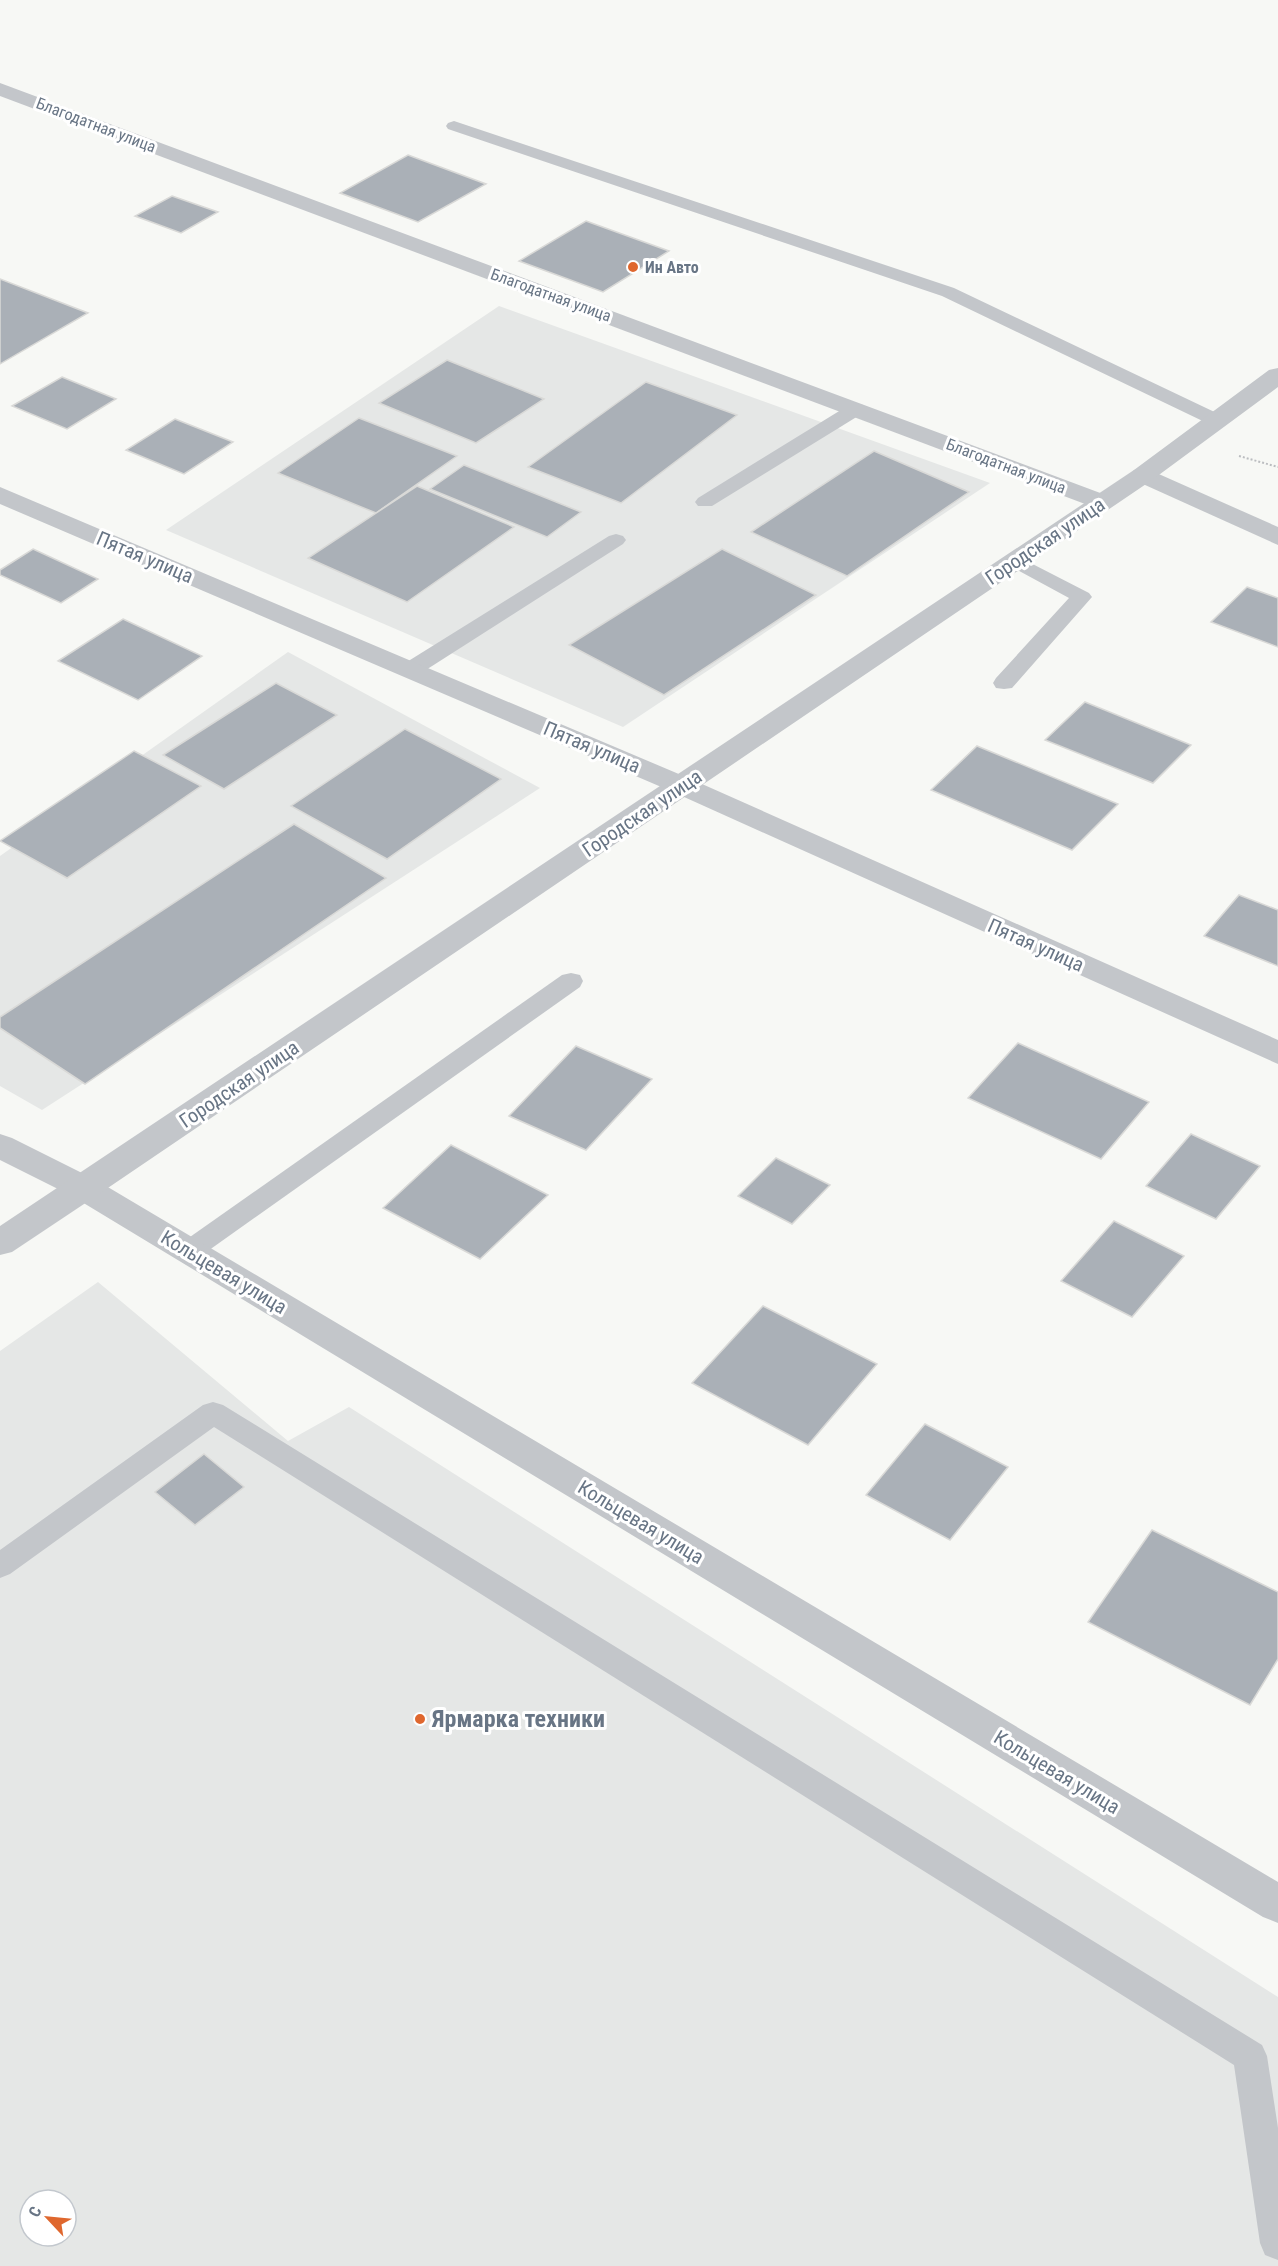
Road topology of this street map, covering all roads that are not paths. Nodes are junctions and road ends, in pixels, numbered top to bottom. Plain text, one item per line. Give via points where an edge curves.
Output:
1 (0, 89) edge
2 (454, 126) dead end
3 (1278, 375) edge
4 (856, 409) junction
5 (1218, 421) junction
6 (1143, 475) junction
7 (0, 495) edge
8 (705, 502) dead end
9 (1102, 502) junction
10 (1278, 537) edge
11 (616, 540) dead end
12 (1015, 561) junction
13 (410, 670) junction
14 (1004, 683) dead end
15 (683, 786) junction
16 (571, 981) dead end
17 (1278, 1053) edge
18 (0, 1146) edge
19 (84, 1188) junction
20 (0, 1243) edge
21 (189, 1251) junction
22 (0, 1566) edge
23 (1278, 1904) edge
24 (1278, 2243) edge

1 - 4 street, Благодатная улица
2 - 5 lane via 948,292
3 - 5 street, Городская улица
4 - 8 lane
4 - 9 street, Благодатная улица
5 - 6 street, Городская улица
6 - 9 street, Городская улица
6 - 10 street
7 - 13 street, Пятая улица
9 - 12 street, Городская улица
11 - 13 lane
12 - 14 lane via 1082,597
12 - 15 street, Городская улица
13 - 15 street, Пятая улица
15 - 17 street, Пятая улица
15 - 19 street, Городская улица
16 - 21 lane
18 - 19 street, Кольцевая улица
19 - 20 street, Городская улица
19 - 21 street, Кольцевая улица
21 - 23 street, Кольцевая улица
22 - 24 lane via 213,1413 1250,2056

